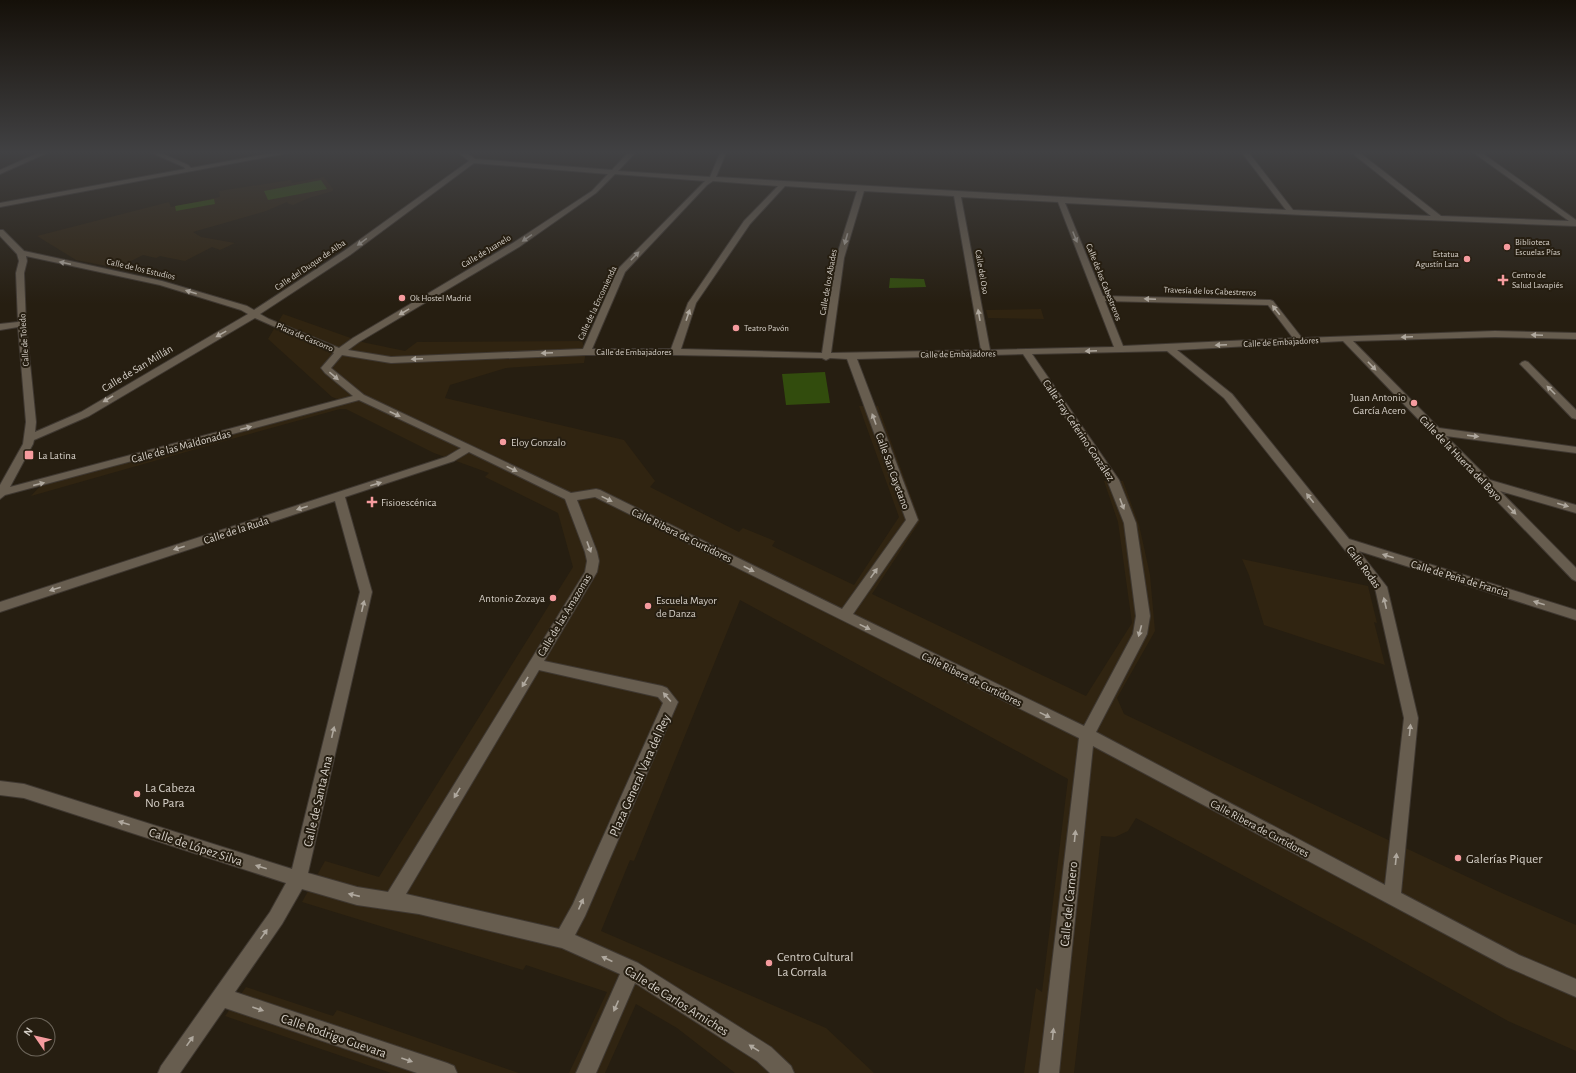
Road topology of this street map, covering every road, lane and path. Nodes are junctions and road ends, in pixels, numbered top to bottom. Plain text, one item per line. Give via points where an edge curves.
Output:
1 (11, 203) edge
2 (415, 203) edge
3 (578, 203) edge
4 (687, 203) edge
5 (765, 203) edge
6 (856, 203) edge
7 (960, 203) edge
8 (1061, 203) edge
9 (1104, 203) edge
10 (1284, 203) edge
11 (1420, 203) edge
12 (1548, 203) edge
13 (0, 205) edge
14 (1291, 212) junction
15 (1439, 218) junction
16 (1576, 223) edge
17 (0, 232) edge
18 (21, 253) junction
19 (1100, 298) junction
20 (254, 314) junction
21 (22, 324) junction
22 (0, 327) edge
23 (1576, 336) edge
24 (1345, 338) junction
25 (1300, 341) junction
26 (1169, 348) junction
27 (1120, 350) junction
28 (340, 352) junction
29 (586, 352) junction
30 (675, 352) junction
31 (986, 353) junction
32 (1027, 353) junction
33 (826, 356) junction
34 (851, 356) junction
35 (1525, 364) dead end
36 (360, 397) junction
37 (1576, 416) edge
38 (1435, 431) junction
39 (30, 438) junction
40 (469, 448) junction
41 (1576, 450) edge
42 (1485, 483) junction
43 (2, 488) edge
44 (339, 496) junction
45 (570, 497) junction
46 (1576, 509) edge
47 (1345, 542) junction
48 (1576, 576) edge
49 (0, 607) edge
50 (1576, 615) edge
51 (844, 616) junction
52 (535, 664) junction
53 (1087, 735) junction
54 (0, 788) edge
55 (298, 879) junction
56 (1392, 898) junction
57 (393, 900) junction
58 (563, 939) junction
59 (631, 970) junction
60 (1576, 988) edge
61 (221, 997) junction
62 (168, 1073) edge
63 (447, 1073) edge
64 (586, 1073) edge
65 (784, 1073) edge
66 (1048, 1073) edge

1 - 13 street
2 -> 20 street, Calle del Duque de Alba via 347,253
3 -> 28 street, Calle de Juanelo via 516,245
29 -> 4 street, Calle de la Encomienda via 621,271
30 -> 5 street via 692,303 747,223
6 -> 33 street, Calle de los Abades via 840,258
31 -> 7 street, Calle del Oso
8 -> 19 street, Calle de los Cabestreros
9 - 14 street
10 - 14 street
11 - 15 street
12 - 16 street
14 - 15 street
15 - 16 street
17 - 18 street
20 -> 18 street, Calle de los Estudios via 244,308 162,283
18 - 21 street, Calle de Toledo
25 -> 19 street, Travesía de los Cabestreros via 1270,303
19 - 27 street, Calle de los Cabestreros
20 - 28 street, Plaza de Cascorro
20 -> 39 street, Calle de San Millán via 85,414
21 - 22 street
21 - 39 street, Calle de Toledo via 31,422
23 -> 24 street, Calle de Embajadores via 1490,334
24 - 25 street, Calle de Embajadores
24 -> 38 street, Calle de la Huerta del Bayo
25 -> 26 street, Calle de Embajadores
26 - 27 street, Calle de Embajadores
47 -> 26 street, Calle Rodas via 1228,396
27 -> 32 street, Calle de Embajadores
29 -> 28 street, Calle de Embajadores via 391,360
28 -> 36 street, Plaza de Cascorro via 326,368
29 - 30 street, Calle de Embajadores
30 - 33 street, Calle de Embajadores
31 - 32 street, Calle de Embajadores
31 - 34 street, Calle de Embajadores
32 -> 53 street, Calle Fray Ceferino González via 1113,480 1130,523 1143,616 1140,634
33 - 34 street, Calle de Embajadores
51 -> 34 street, Calle San Cayetano via 912,520
37 -> 35 street
36 -> 40 street
43 -> 36 street, Calle de las Maldonadas
38 -> 41 street
38 - 42 street, Calle de la Huerta del Bayo
39 - 43 street, Calle de Toledo via 13,473
44 -> 40 street, Calle de la Ruda via 450,459
40 -> 45 street
42 -> 46 street
42 -> 48 street, Calle de la Huerta del Bayo
44 -> 49 street, Calle de la Ruda
55 -> 44 street, Calle de Santa Ana via 366,592
45 -> 51 street, Calle Ribera de Curtidores via 596,493
45 -> 52 street, Calle de las Amazonas via 591,552 591,572
50 -> 47 street, Calle de Peña de Francia
56 -> 47 street, Calle Rodas via 1411,718 1381,587
51 -> 53 street, Calle Ribera de Curtidores
52 -> 57 street
58 -> 52 street, Plaza General Vara del Rey via 579,910 671,702 662,692 653,689
53 - 56 street, Calle Ribera de Curtidores
66 -> 53 street, Calle del Carnero
55 -> 54 street, Calle de López Silva via 24,791
57 -> 55 street, Calle de López Silva via 357,896
61 -> 55 street, Calle de Santa Ana via 276,918
56 - 60 street, Calle Ribera de Curtidores via 1513,962
57 - 58 street
59 -> 58 street, Calle de Carlos Arniches
59 -> 64 street
65 -> 59 street, Calle de Carlos Arniches via 764,1054
62 -> 61 street, Calle de Santa Ana
61 -> 63 street, Calle Rodrigo Guevara

